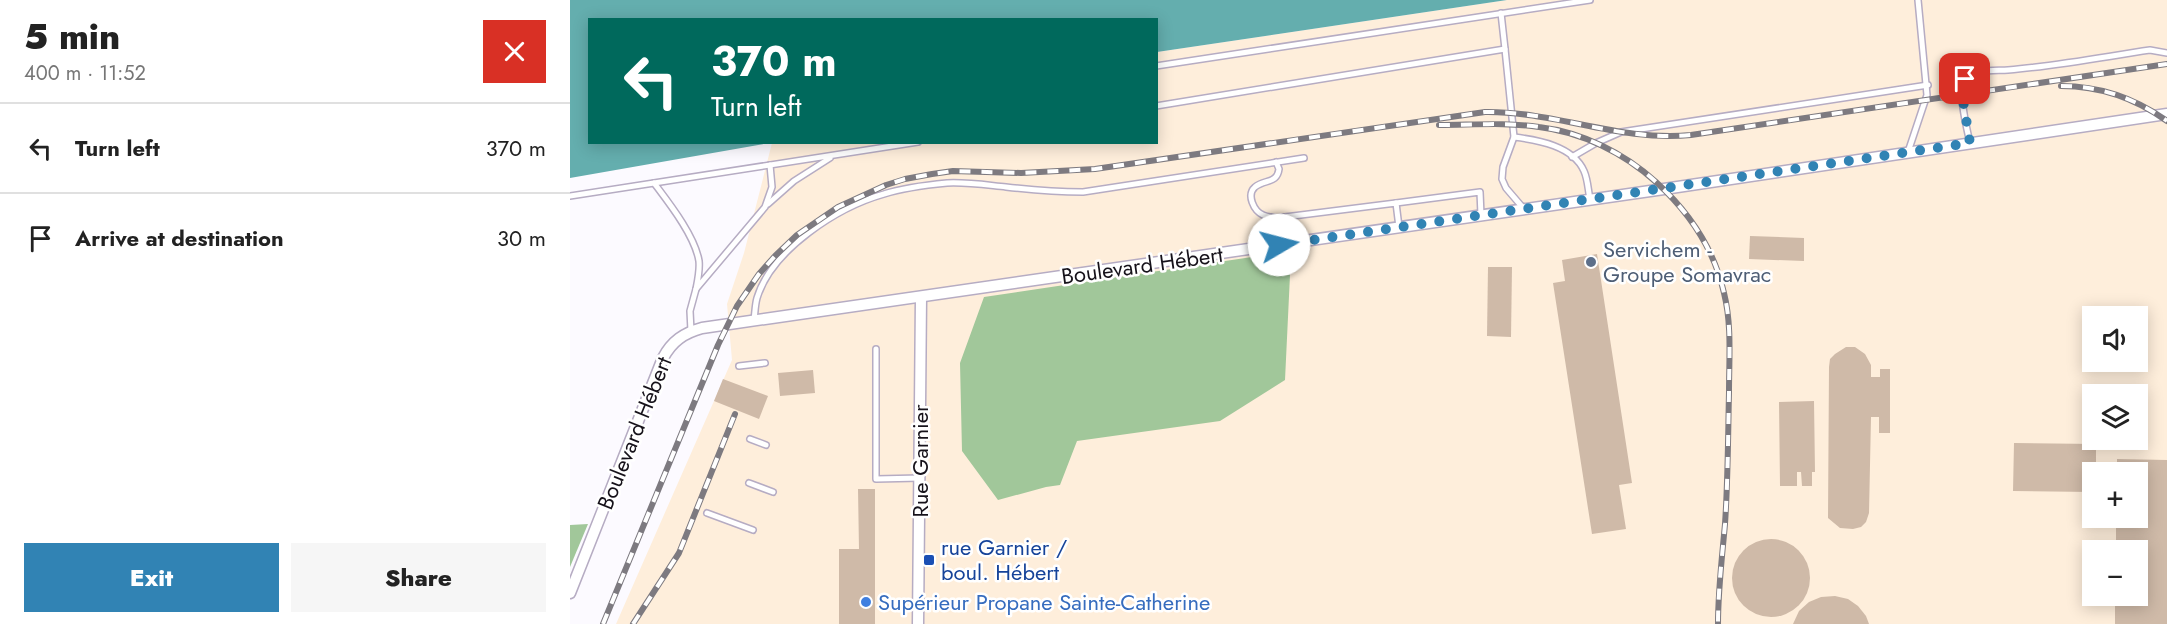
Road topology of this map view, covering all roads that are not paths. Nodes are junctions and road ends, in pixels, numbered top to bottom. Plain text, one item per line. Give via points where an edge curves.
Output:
1 (1590, 0) edge
2 (1918, 0) edge
3 (1501, 13) junction
4 (1505, 49) junction
5 (2167, 53) edge
6 (1158, 66) edge
7 (1928, 86) junction
8 (1158, 106) edge
9 (2167, 114) edge
10 (1514, 137) junction
11 (1970, 143) junction
12 (906, 144) edge
13 (1908, 152) junction
14 (837, 155) junction
15 (1572, 157) junction
16 (1304, 158) dead end
17 (1276, 162) junction
18 (770, 165) junction
19 (654, 183) junction
20 (570, 196) edge
21 (1590, 199) junction
22 (1396, 203) junction
23 (765, 207) junction
24 (1524, 209) junction
25 (1481, 215) junction
26 (1277, 218) junction
27 (1399, 227) junction
28 (1279, 245) junction
29 (696, 289) junction
30 (921, 297) junction
31 (754, 320) junction
32 (691, 331) junction
33 (876, 349) dead end
34 (765, 363) dead end
35 (739, 366) dead end
36 (750, 439) dead end
37 (766, 445) dead end
38 (920, 478) junction
39 (749, 483) dead end
40 (773, 492) dead end
41 (707, 513) dead end
42 (753, 530) dead end
43 (570, 593) edge
44 (918, 624) edge

1 - 3 lane
2 - 7 lane
3 - 4 lane
3 - 6 lane
4 - 8 lane
4 - 10 lane
5 - 11 lane via 2150,50 1971,74 1962,86
7 - 13 lane
7 - 15 lane via 1629,131
9 - 11 street, Boulevard Hébert
10 - 15 lane via 1540,140
10 - 24 lane via 1502,179
11 - 13 street, Boulevard Hébert
12 - 14 lane
13 - 21 street, Boulevard Hébert
14 - 18 lane
14 - 23 lane via 794,180
15 - 21 lane via 1583,169
16 - 17 lane
17 - 26 lane via 1278,175 1257,185 1251,197 1261,214
17 - 31 lane via 1083,192 946,183 883,194 853,206 800,239 763,283
18 - 19 lane
18 - 23 lane via 772,187
19 - 20 lane
19 - 29 lane via 695,248 699,260
21 - 24 street, Boulevard Hébert
22 - 25 lane via 1480,192
22 - 26 lane
22 - 27 lane
23 - 29 lane
24 - 25 street, Boulevard Hébert
25 - 27 street, Boulevard Hébert
26 - 28 lane
27 - 28 street, Boulevard Hébert
28 - 30 street, Boulevard Hébert
29 - 32 lane via 690,311
30 - 31 street, Boulevard Hébert
30 - 38 street, Rue Garnier
31 - 32 street, Boulevard Hébert
32 - 43 street, Boulevard Hébert via 674,342 663,358
33 - 38 lane via 876,478
34 - 35 lane
36 - 37 lane
38 - 44 street, Rue Garnier
39 - 40 lane
41 - 42 lane

